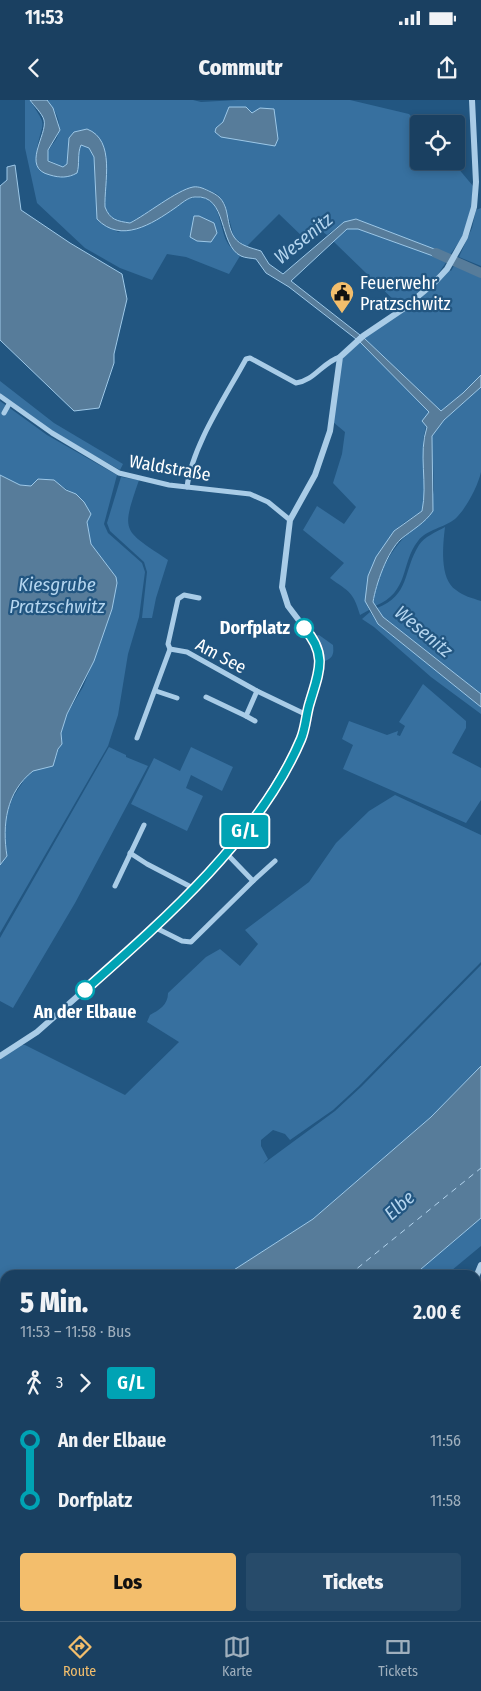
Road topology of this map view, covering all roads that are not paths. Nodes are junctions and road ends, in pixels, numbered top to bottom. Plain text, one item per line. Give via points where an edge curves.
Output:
1 (472, 100) edge
2 (477, 206) edge
3 (340, 357) junction
4 (0, 396) edge
5 (9, 404) junction
6 (4, 413) dead end
7 (187, 487) junction
8 (290, 520) junction
9 (199, 598) dead end
10 (170, 649) junction
11 (156, 691) junction
12 (258, 691) junction
13 (206, 697) dead end
14 (177, 698) dead end
15 (307, 715) junction
16 (246, 716) junction
17 (255, 720) dead end
18 (137, 738) dead end
19 (144, 825) dead end
20 (130, 853) junction
21 (227, 854) junction
22 (275, 861) dead end
23 (253, 881) junction
24 (116, 886) dead end
25 (193, 888) junction
26 (154, 927) junction
27 (0, 1056) edge

1 - 2 street
2 - 3 street via 459,249 435,282 360,338
3 - 7 street via 331,360 305,382 296,383 250,358 246,359 205,436 189,473
3 - 8 street via 330,431 315,475
4 - 5 street, Waldstraße
5 - 6 street
5 - 7 street, Waldstraße via 119,472
7 - 8 street, Waldstraße via 250,494 268,502
8 - 15 street via 282,588 288,606 316,643 320,656
9 - 10 street, Am See via 184,594 178,598 168,644
10 - 11 street, Am See
10 - 12 street, Am See via 187,652
11 - 14 street
11 - 18 street, Am See
12 - 15 street, Am See
12 - 16 street, Am See
13 - 16 street
15 - 21 street via 301,740 285,769
16 - 17 street
19 - 20 street
20 - 24 street
20 - 25 street
21 - 23 street
21 - 25 street
22 - 23 street
23 - 26 street via 191,942
25 - 26 street
26 - 27 street via 37,1032

